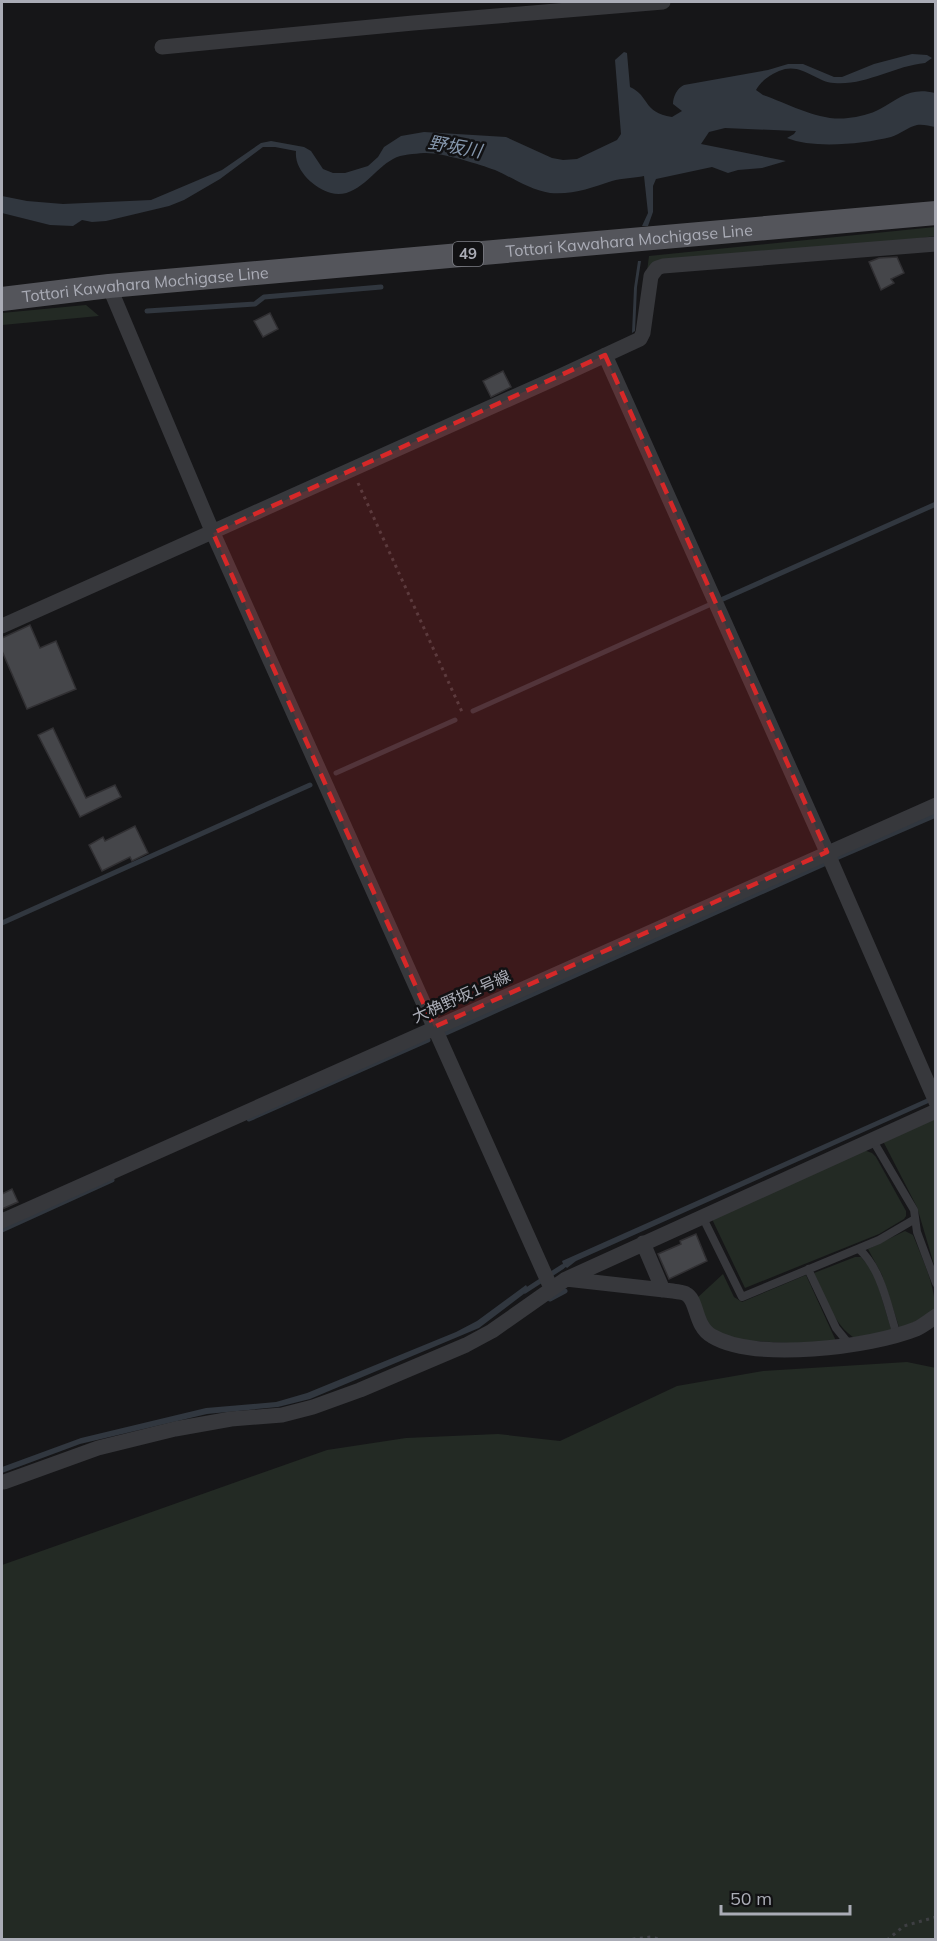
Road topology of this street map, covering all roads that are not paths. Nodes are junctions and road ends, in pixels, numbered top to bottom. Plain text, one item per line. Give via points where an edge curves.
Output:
1 (663, 2) edge
2 (162, 47) dead end
3 (936, 213) edge
4 (936, 244) edge
5 (109, 286) junction
6 (2, 299) edge
7 (605, 355) junction
8 (213, 532) junction
9 (2, 626) edge
10 (936, 805) edge
11 (827, 852) junction
12 (434, 1027) junction
13 (936, 1102) edge
14 (936, 1110) edge
15 (872, 1139) junction
16 (702, 1216) junction
17 (915, 1219) junction
18 (2, 1221) edge
19 (643, 1242) junction
20 (859, 1248) junction
21 (808, 1269) junction
22 (566, 1279) junction
23 (936, 1283) edge
24 (551, 1288) junction
25 (663, 1290) junction
26 (936, 1316) edge
27 (897, 1335) junction
28 (849, 1344) junction
29 (2, 1480) edge

1 - 2 street
3 - 5 main road, Tottori Kawahara Mochigase Line / 49
4 - 7 street via 657,268 651,276 640,339
5 - 6 main road, Tottori Kawahara Mochigase Line / 49
5 - 8 street
7 - 8 street
7 - 11 street
8 - 9 street
8 - 12 street
10 - 11 street, 大桷野坂1号線
11 - 12 street, 大桷野坂1号線
11 - 13 street
12 - 18 street, 大桷野坂1号線
12 - 24 street
14 - 15 street
15 - 16 street
15 - 17 lane via 914,1210
16 - 19 street
16 - 21 lane via 742,1297
17 - 20 lane
17 - 23 lane
19 - 22 street
19 - 25 street
20 - 21 lane
20 - 27 lane via 878,1274
21 - 28 lane via 836,1328
22 - 24 street
22 - 25 street
24 - 29 street via 466,1345 313,1407 282,1415 174,1429 98,1448
25 - 28 street via 687,1294 702,1328 730,1344 772,1351
26 - 27 street
27 - 28 street

